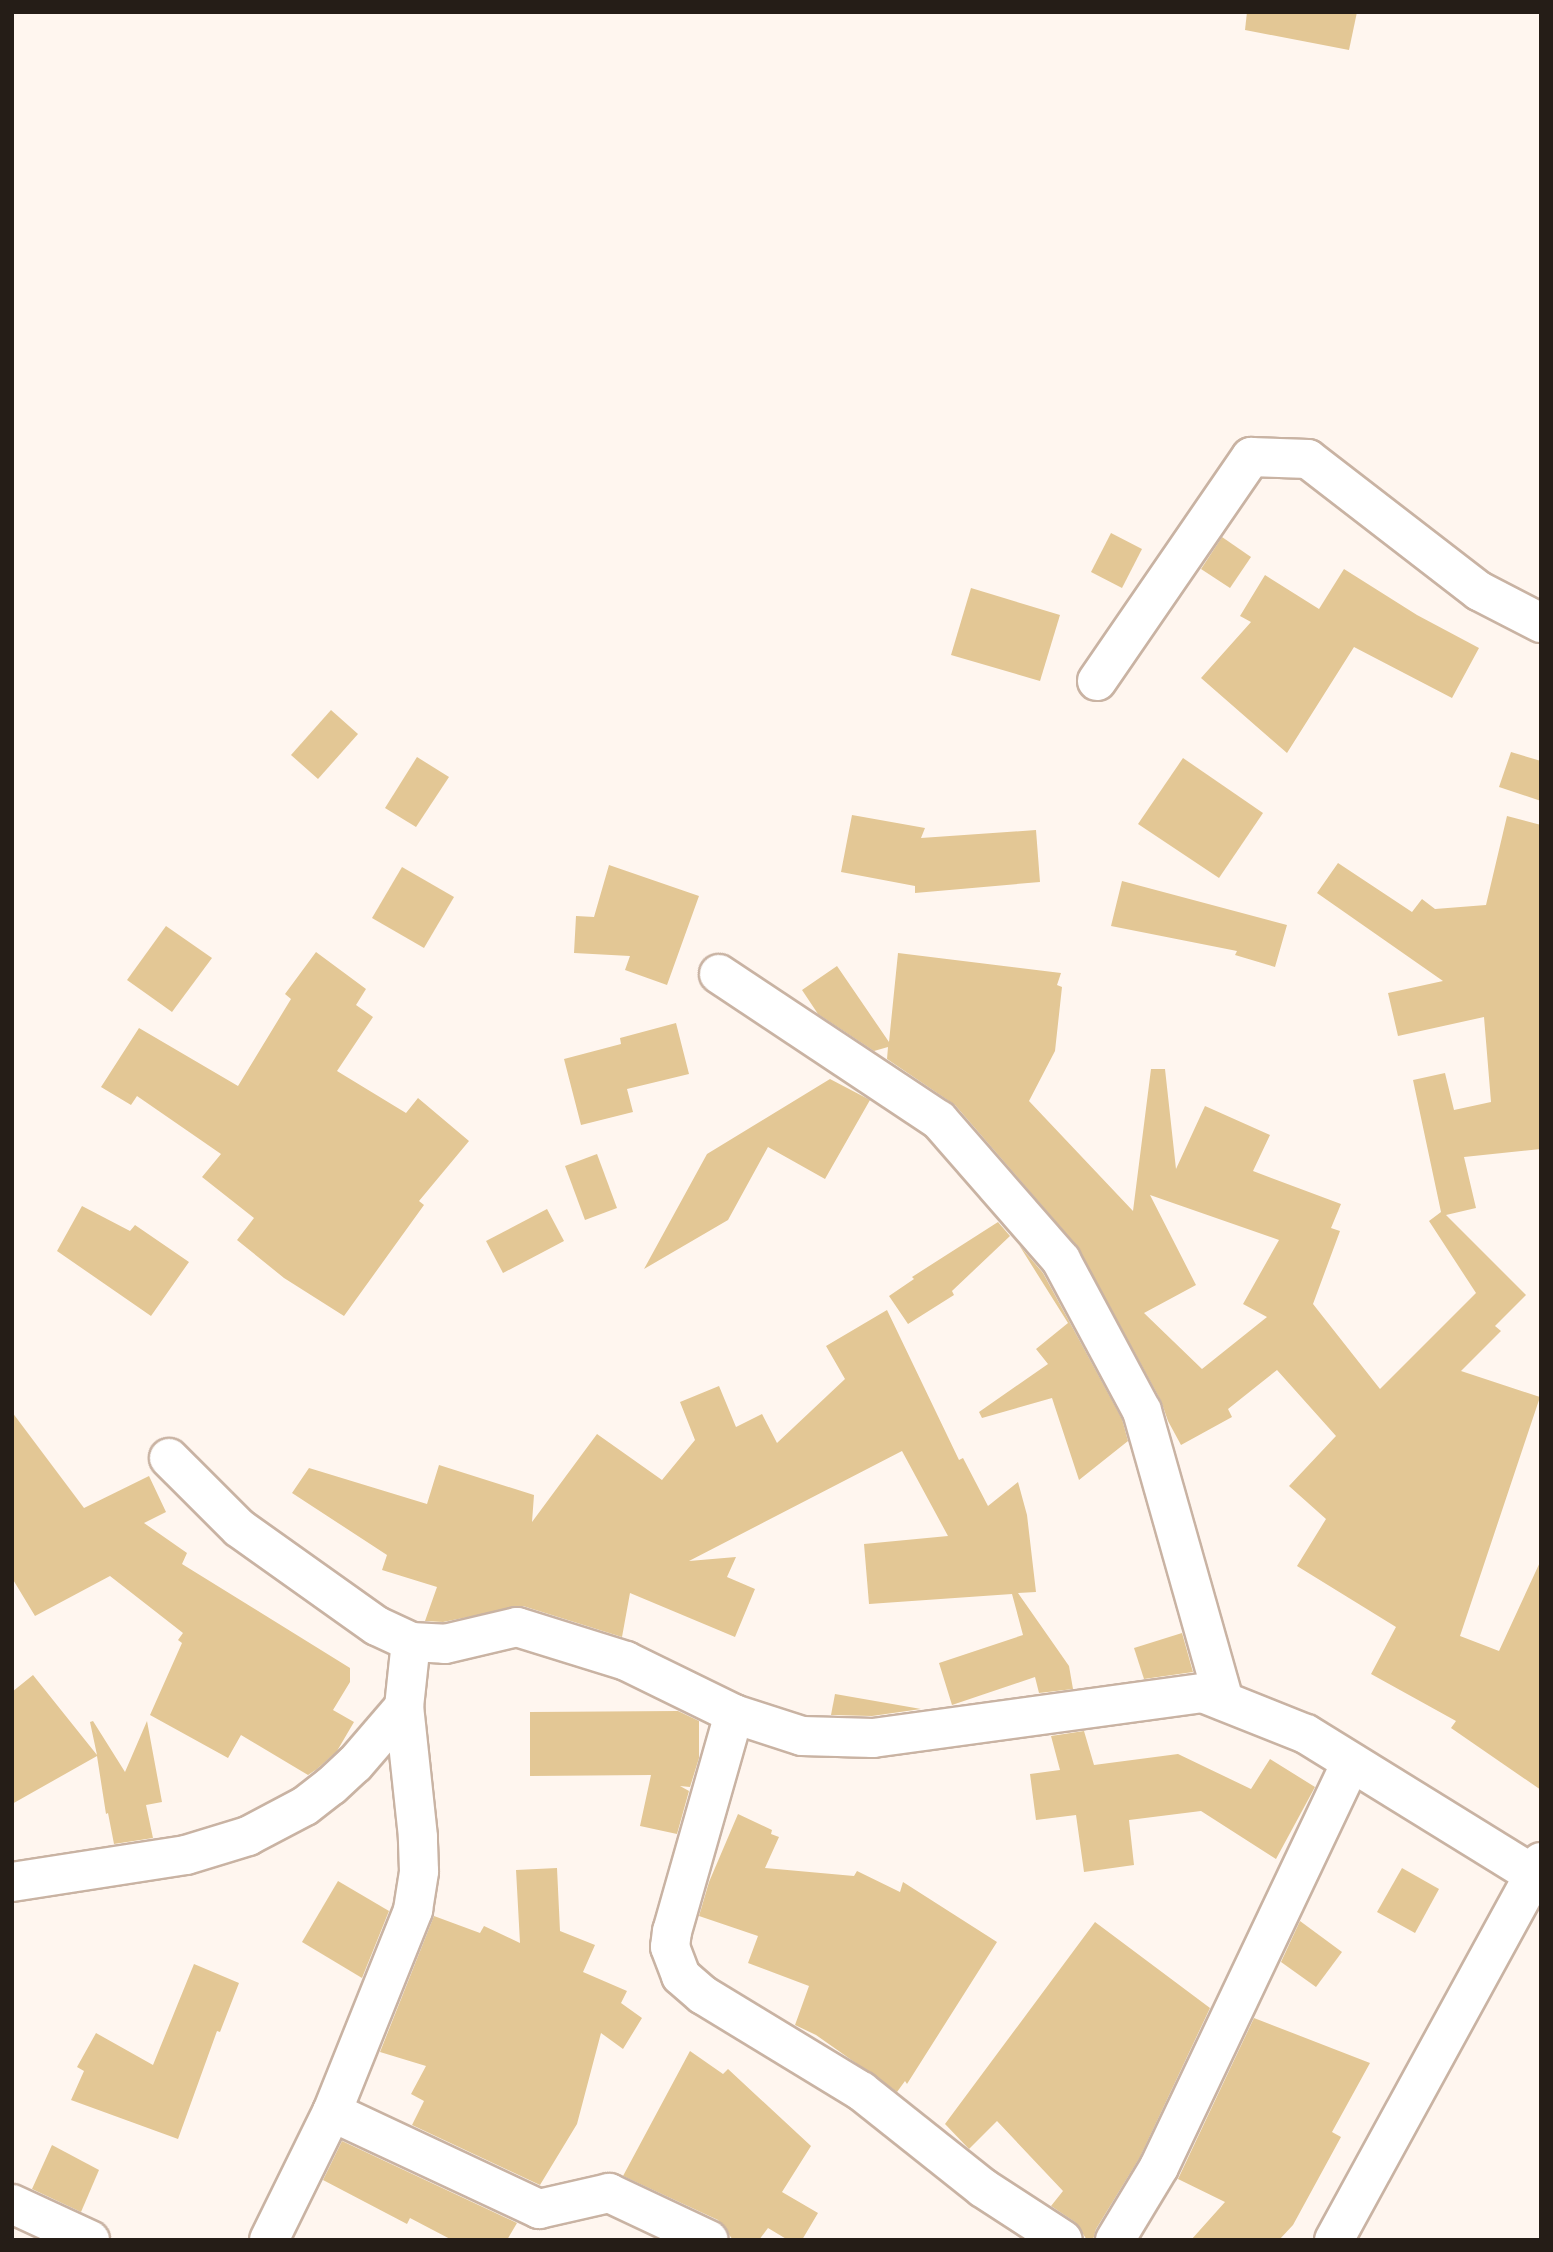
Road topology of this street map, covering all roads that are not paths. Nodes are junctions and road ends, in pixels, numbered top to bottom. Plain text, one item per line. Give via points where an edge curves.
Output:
1 (1541, 623) edge
2 (1097, 681) dead end
3 (719, 974) dead end
4 (169, 1458) dead end
5 (411, 1642) junction
6 (1224, 1701) junction
7 (404, 1707) junction
8 (734, 1714) junction
9 (1352, 1763) junction
10 (1537, 1868) edge
11 (12, 1882) edge
12 (332, 2112) junction
13 (12, 2204) edge
14 (277, 2237) edge
15 (89, 2240) edge
16 (709, 2240) edge
17 (1063, 2240) edge
18 (1115, 2240) edge
19 (1335, 2240) edge

1 - 2 street via 1479,591 1308,459 1251,457
3 - 6 street via 940,1120 1061,1260 1142,1411
4 - 5 street via 239,1528 377,1626
5 - 7 street
5 - 8 street via 445,1644 517,1627 626,1661
6 - 8 street via 1203,1693 873,1738 802,1736
6 - 9 street via 1306,1734
7 - 11 street via 331,1786 305,1806 248,1836 186,1855
7 - 12 street via 418,1837 413,1910
8 - 17 street via 672,1931 670,1947 681,1976 861,2091 983,2188
9 - 10 street
9 - 18 street via 1159,2167
10 - 19 street
12 - 14 street
12 - 16 street via 538,2209 609,2193
13 - 15 street

